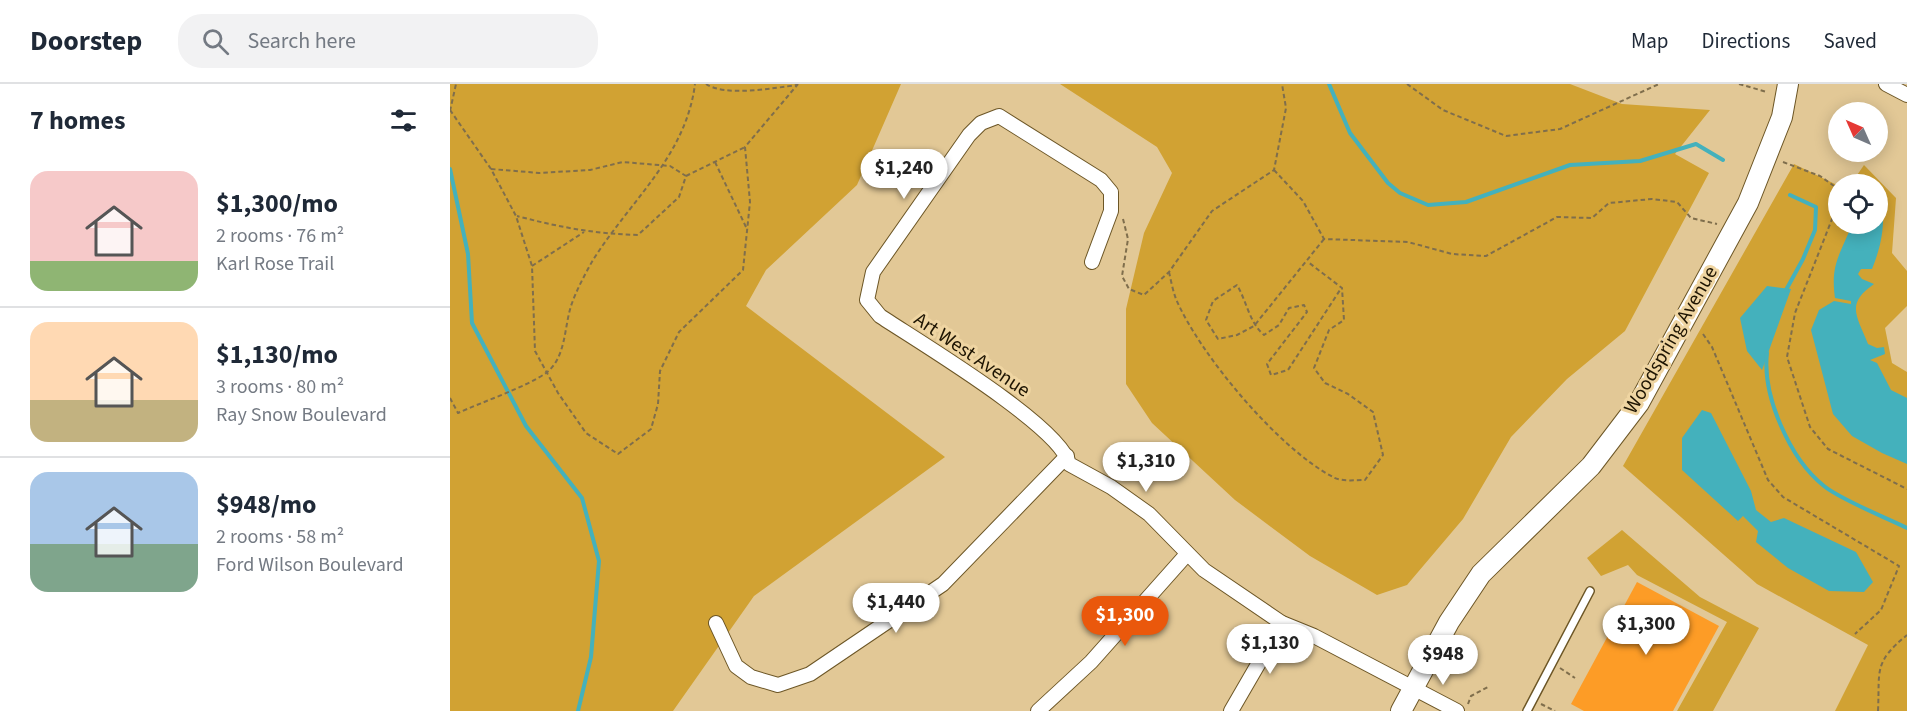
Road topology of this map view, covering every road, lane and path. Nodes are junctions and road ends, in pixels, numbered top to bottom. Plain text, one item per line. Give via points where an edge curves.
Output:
1 (456, 84) edge
2 (695, 84) edge
3 (706, 84) edge
4 (1282, 84) edge
5 (1407, 84) edge
6 (1659, 84) edge
7 (1739, 84) edge
8 (1788, 84) edge
9 (1886, 84) edge
10 (797, 85) edge
11 (1767, 92) dead end
12 (1907, 95) edge
13 (450, 110) edge
14 (745, 147) junction
15 (714, 162) junction
16 (1783, 162) dead end
17 (664, 166) junction
18 (491, 169) junction
19 (1274, 170) junction
20 (686, 176) junction
21 (1111, 211) junction
22 (516, 216) junction
23 (1720, 224) dead end
24 (747, 229) junction
25 (585, 231) junction
26 (613, 234) junction
27 (1324, 239) junction
28 (1092, 262) dead end
29 (1308, 262) junction
30 (532, 266) junction
31 (1169, 272) junction
32 (1342, 288) junction
33 (1254, 326) junction
34 (1703, 334) dead end
35 (547, 372) junction
36 (450, 398) edge
37 (1067, 456) junction
38 (1907, 489) edge
39 (1187, 554) junction
40 (1590, 591) dead end
41 (716, 623) dead end
42 (1282, 623) junction
43 (1855, 634) dead end
44 (1907, 635) edge
45 (1552, 664) junction
46 (1575, 678) dead end
47 (1488, 687) dead end
48 (1414, 688) junction
49 (1541, 704) dead end
50 (1462, 707) edge
51 (1038, 711) edge
52 (1232, 711) edge
53 (1401, 711) edge
54 (1527, 711) edge
55 (1555, 711) edge
56 (1878, 711) edge

1 - 13 path
2 - 17 path via 692,106
3 - 10 path via 713,89 759,90
4 - 19 path via 1286,108
5 - 6 path via 1443,110 1506,136 1560,129
7 - 11 path
8 - 48 street, Woodspring Avenue via 1782,117 1748,203 1639,403 1591,466 1481,574 1449,622
9 - 12 street
10 - 14 path
13 - 18 path
14 - 15 path
14 - 24 path via 750,202
15 - 20 path
15 - 24 path
16 - 38 path via 1820,176 1834,186 1838,204 1796,313 1787,357 1810,427 1828,449
17 - 18 path via 623,162 590,170 539,173
17 - 20 path
17 - 26 path
18 - 22 path
19 - 27 path via 1303,201
19 - 31 path via 1212,211
20 - 26 path via 679,197 638,235
21 - 28 street
21 - 31 path via 1126,224 1128,239 1122,276 1129,290 1144,295
21 - 37 street, Art West Avenue via 1111,192 1101,180 999,116 981,123 969,135 873,272 867,300 880,315 1021,412 1051,436
22 - 25 path
22 - 30 path
23 - 27 path via 1691,218 1677,202 1652,199 1609,203 1592,218 1557,217 1486,256 1452,254 1408,243
24 - 35 path via 743,270 679,332 660,371 658,404 651,429 618,454 586,433
25 - 26 path
25 - 30 path
26 - 35 path via 593,260 572,304 561,353
27 - 29 path
29 - 32 path
29 - 33 path via 1271,301
30 - 35 path via 535,351
31 - 32 path via 1176,299 1199,339 1240,395 1296,452 1335,479 1365,480 1383,455 1373,412 1325,383 1314,368 1329,330 1344,320
32 - 33 path via 1288,370 1271,375 1267,364 1307,312 1304,305 1289,308 1279,325 1264,335
33 - 33 path via 1218,339 1206,320 1213,301 1237,285
34 - 43 path via 1768,480 1783,497 1899,566 1881,610
35 - 36 path via 458,413
37 - 39 street, Art West Avenue via 1069,464 1149,514
37 - 41 street via 943,584 810,674 778,684 751,678 736,666
39 - 42 street, Art West Avenue
39 - 51 street via 1091,662
40 - 45 lane
42 - 48 street, Art West Avenue
42 - 52 street
44 - 56 path via 1880,662
45 - 46 path
45 - 54 lane
47 - 50 path
48 - 50 street, Art West Avenue
48 - 53 street, Woodspring Avenue
49 - 55 path

